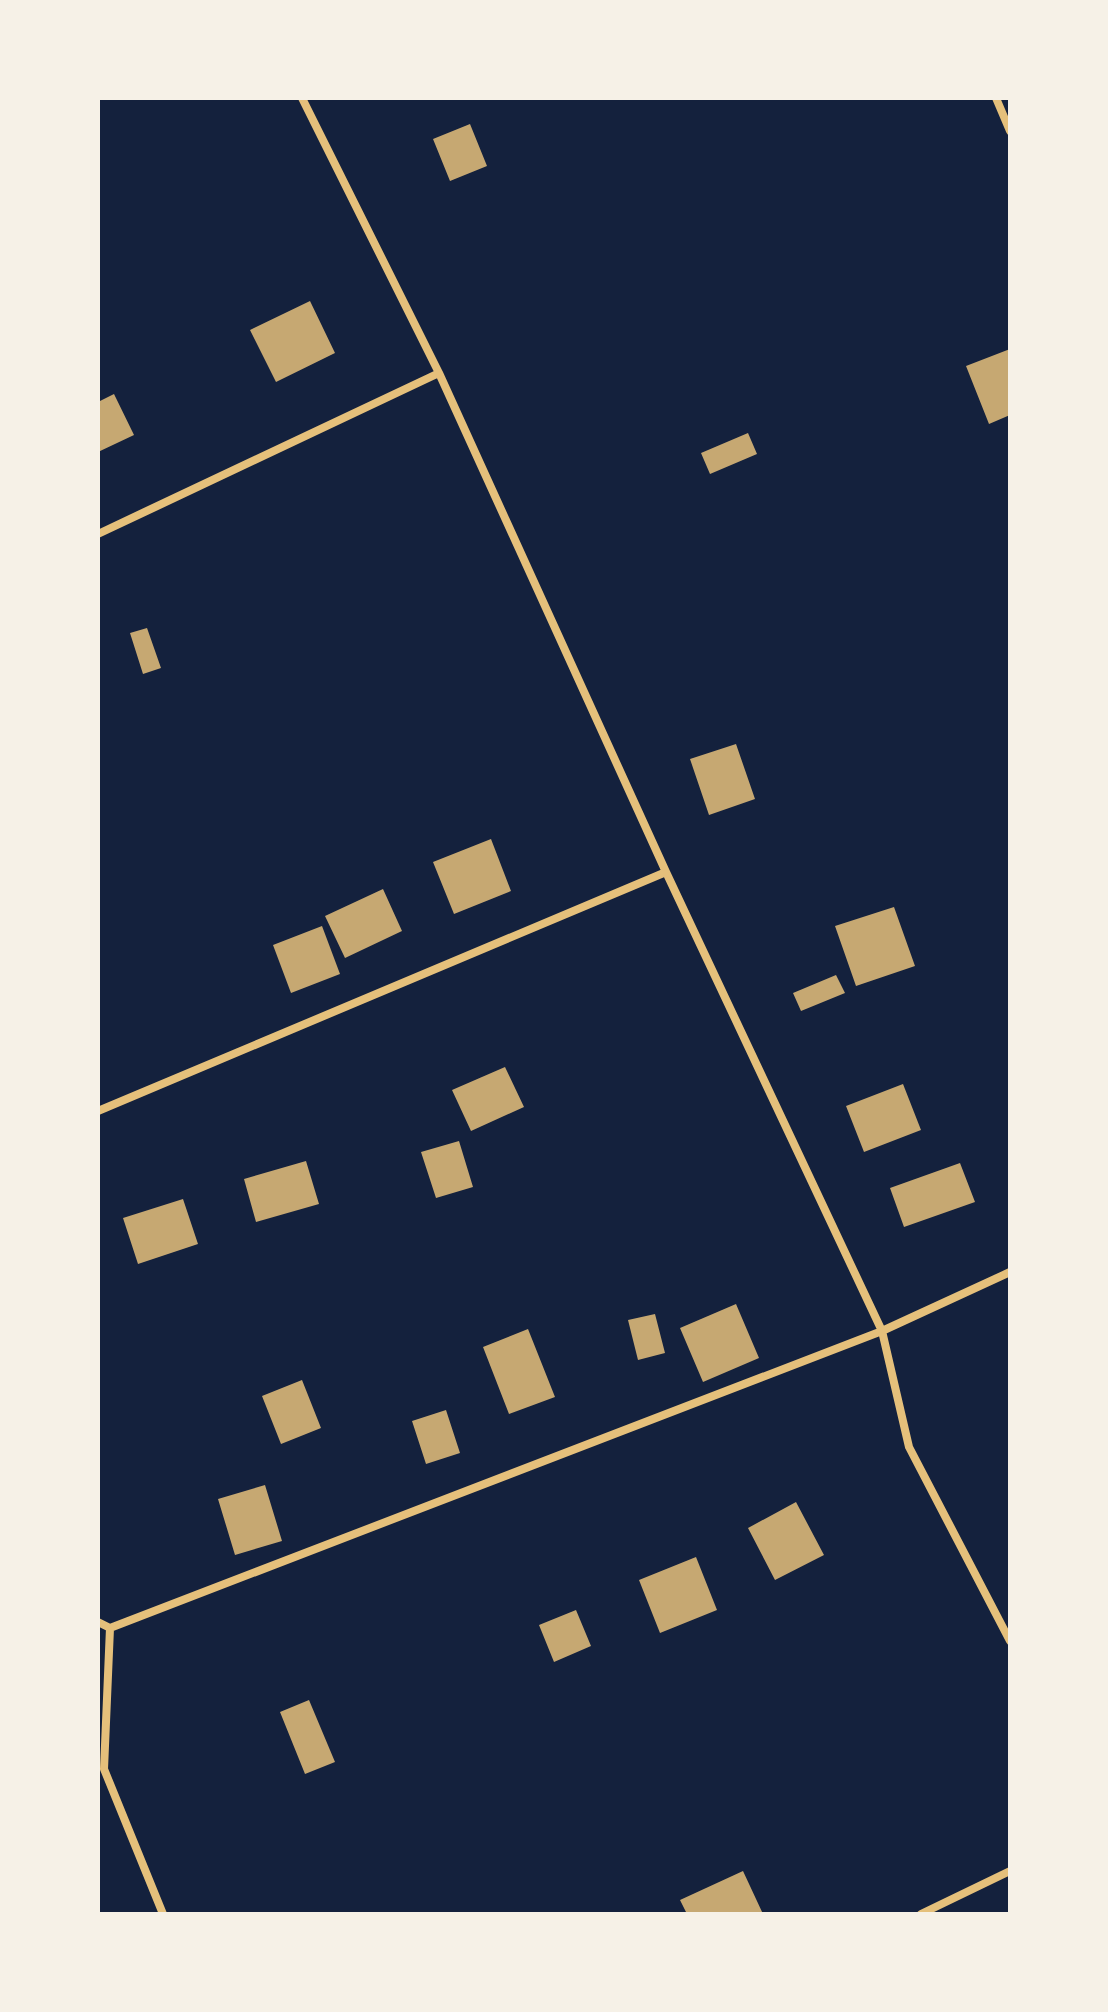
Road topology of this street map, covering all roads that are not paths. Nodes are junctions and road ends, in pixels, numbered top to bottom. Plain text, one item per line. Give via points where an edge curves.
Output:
1 (302, 98) edge
2 (996, 98) edge
3 (1010, 131) edge
4 (439, 373) junction
5 (98, 534) edge
6 (666, 872) junction
7 (98, 1111) edge
8 (1010, 1272) edge
9 (882, 1331) junction
10 (98, 1622) edge
11 (110, 1628) junction
12 (1010, 1641) edge
13 (1010, 1871) edge
14 (163, 1914) edge
15 (921, 1914) edge

1 - 4 street
2 - 3 street
4 - 5 street
4 - 6 street
6 - 7 street
6 - 9 street
8 - 9 street
9 - 11 street
9 - 12 street via 909,1447
10 - 11 street
11 - 14 street via 104,1769
13 - 15 street

